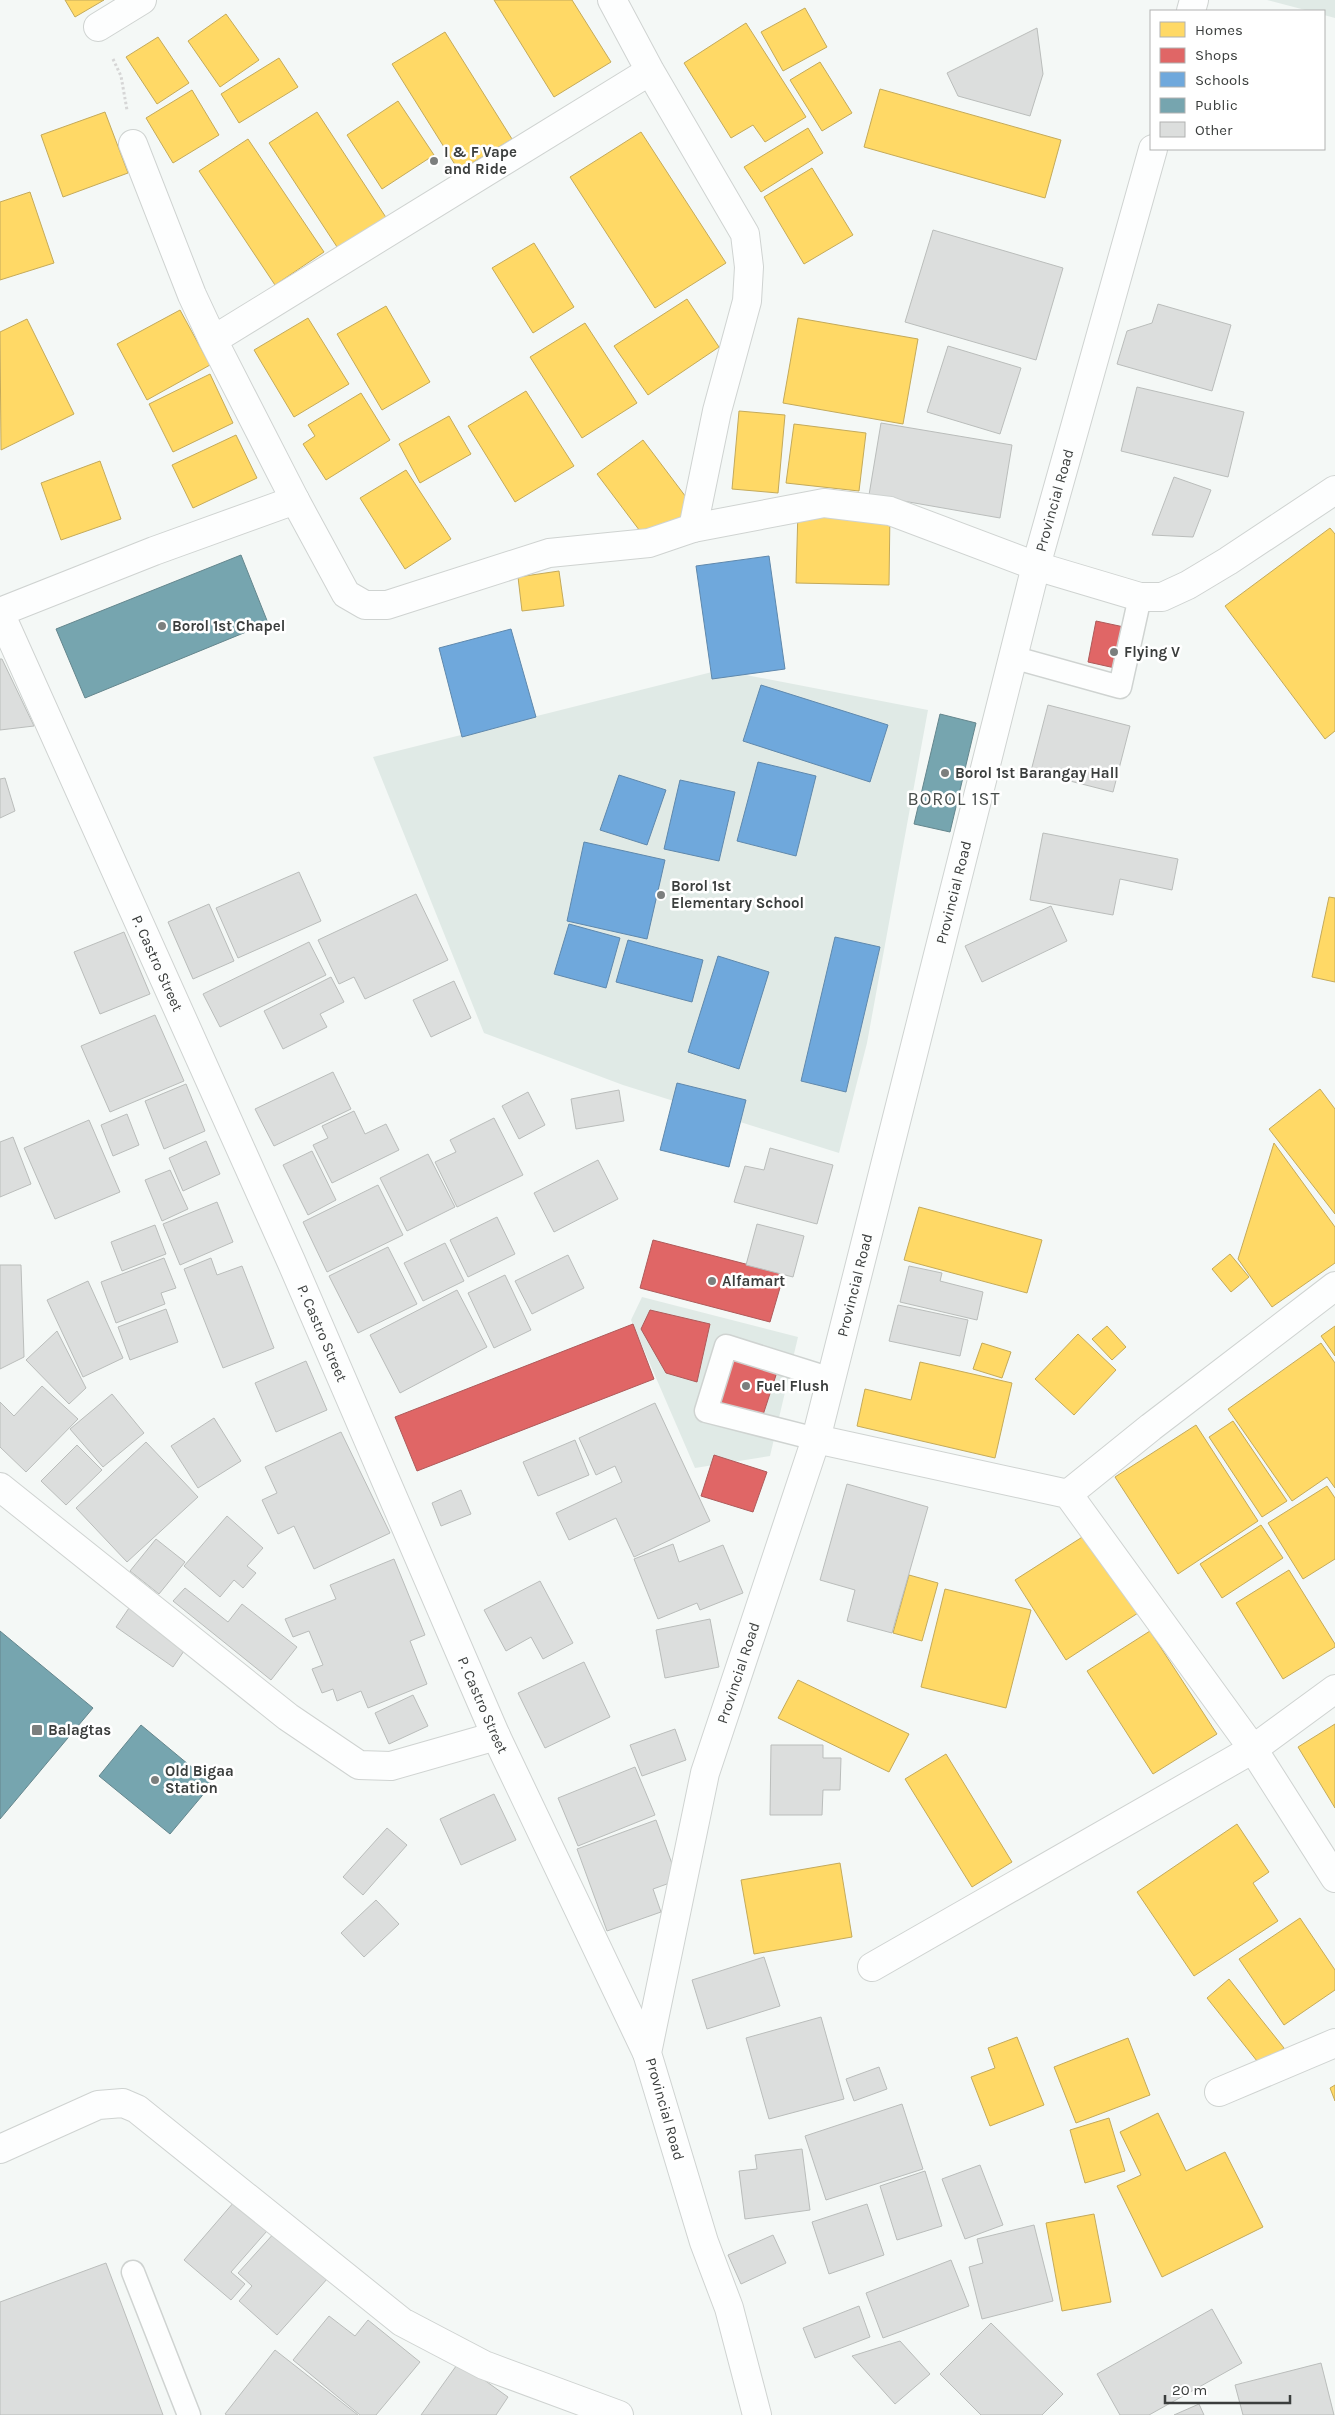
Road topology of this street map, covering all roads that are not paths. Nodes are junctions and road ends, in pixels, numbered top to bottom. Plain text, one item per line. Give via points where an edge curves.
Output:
1 (142, 0) edge
2 (612, 0) edge
3 (98, 27) road end
4 (650, 70) junction
5 (133, 144) road end
6 (1153, 150) edge
7 (213, 340) junction
8 (1335, 490) edge
9 (295, 500) junction
10 (692, 528) junction
11 (1036, 566) junction
12 (1140, 597) junction
13 (0, 613) edge
14 (1012, 657) junction
15 (1335, 1286) edge
16 (831, 1379) junction
17 (816, 1439) junction
18 (0, 1487) edge
19 (1068, 1494) junction
20 (1335, 1689) edge
21 (496, 1736) junction
22 (1253, 1749) junction
23 (1335, 1878) edge
24 (872, 1967) dead end
25 (1335, 2043) edge
26 (647, 2053) junction
27 (1219, 2092) dead end
28 (0, 2149) edge
29 (133, 2272) dead end
30 (189, 2415) edge
31 (619, 2415) edge
32 (757, 2415) edge

1 - 3 main road
2 - 4 main road
4 - 7 main road
4 - 10 main road via 745,234 749,268 748,301 717,411
5 - 7 main road
6 - 11 main road, Provincial Road
7 - 9 main road
8 - 12 main road via 1188,585 1162,597
9 - 10 main road via 346,594 365,605 387,605 549,552 649,543
9 - 13 main road via 154,551
10 - 11 main road via 824,504 890,511
11 - 12 main road
11 - 14 main road, Provincial Road
12 - 14 lane via 1120,686
13 - 21 main road, P. Castro Street via 291,1261
14 - 16 main road, Provincial Road
15 - 19 main road
16 - 17 main road, Provincial Road
16 - 17 lane via 726,1346 706,1411
17 - 19 main road
17 - 26 main road, Provincial Road via 706,1774
18 - 21 main road via 288,1717 359,1765 391,1766
19 - 22 main road
20 - 22 main road
21 - 26 main road, P. Castro Street
22 - 23 main road
22 - 24 main road
25 - 27 main road
26 - 32 main road, Provincial Road via 704,2242 729,2308
28 - 31 main road via 98,2105 123,2103 138,2109 402,2322 484,2365
29 - 30 lane

